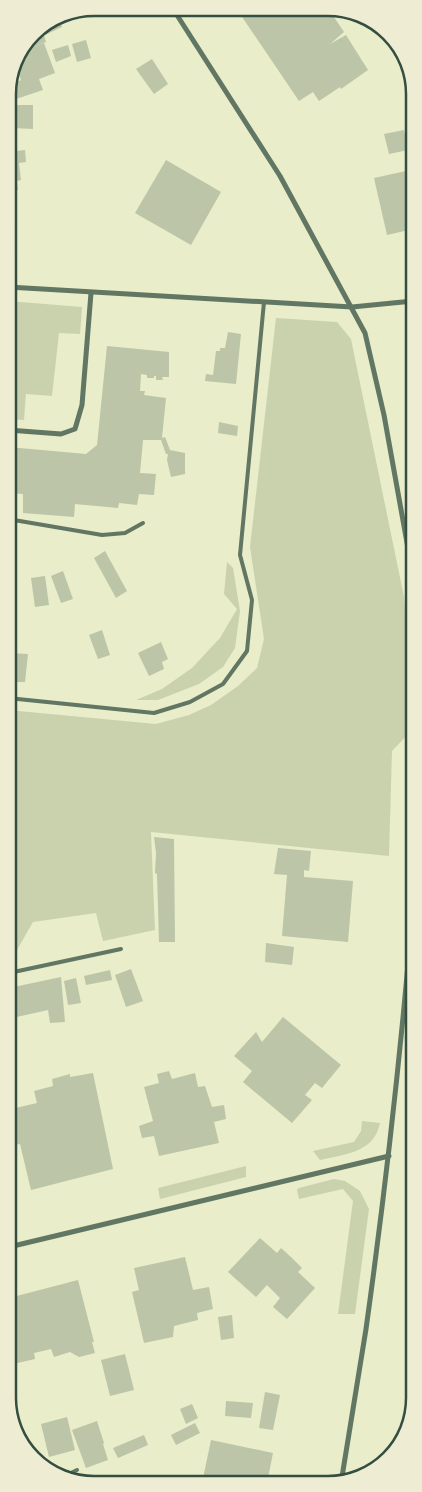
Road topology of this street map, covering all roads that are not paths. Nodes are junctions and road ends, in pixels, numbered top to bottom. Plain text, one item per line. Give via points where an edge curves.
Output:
1 (177, 16) edge
2 (16, 288) edge
3 (91, 293) junction
4 (406, 301) edge
5 (264, 302) junction
6 (352, 307) junction
7 (16, 431) edge
8 (16, 520) edge
9 (143, 523) dead end
10 (406, 537) edge
11 (16, 699) edge
12 (121, 949) dead end
13 (16, 972) edge
14 (406, 992) edge
15 (389, 1156) junction
16 (16, 1245) edge
17 (77, 1470) dead end
18 (72, 1473) edge
19 (342, 1474) edge

1 - 6 street via 280,176
2 - 3 street
3 - 5 street
3 - 7 street via 82,405 75,429 61,434
4 - 6 street
5 - 6 street
5 - 11 lane via 240,556 252,600 247,651 223,684 190,702 154,713
6 - 10 street via 365,333
8 - 9 lane via 102,534 125,533
12 - 13 lane
14 - 15 street
15 - 16 street
15 - 19 street via 366,1331
17 - 18 lane

